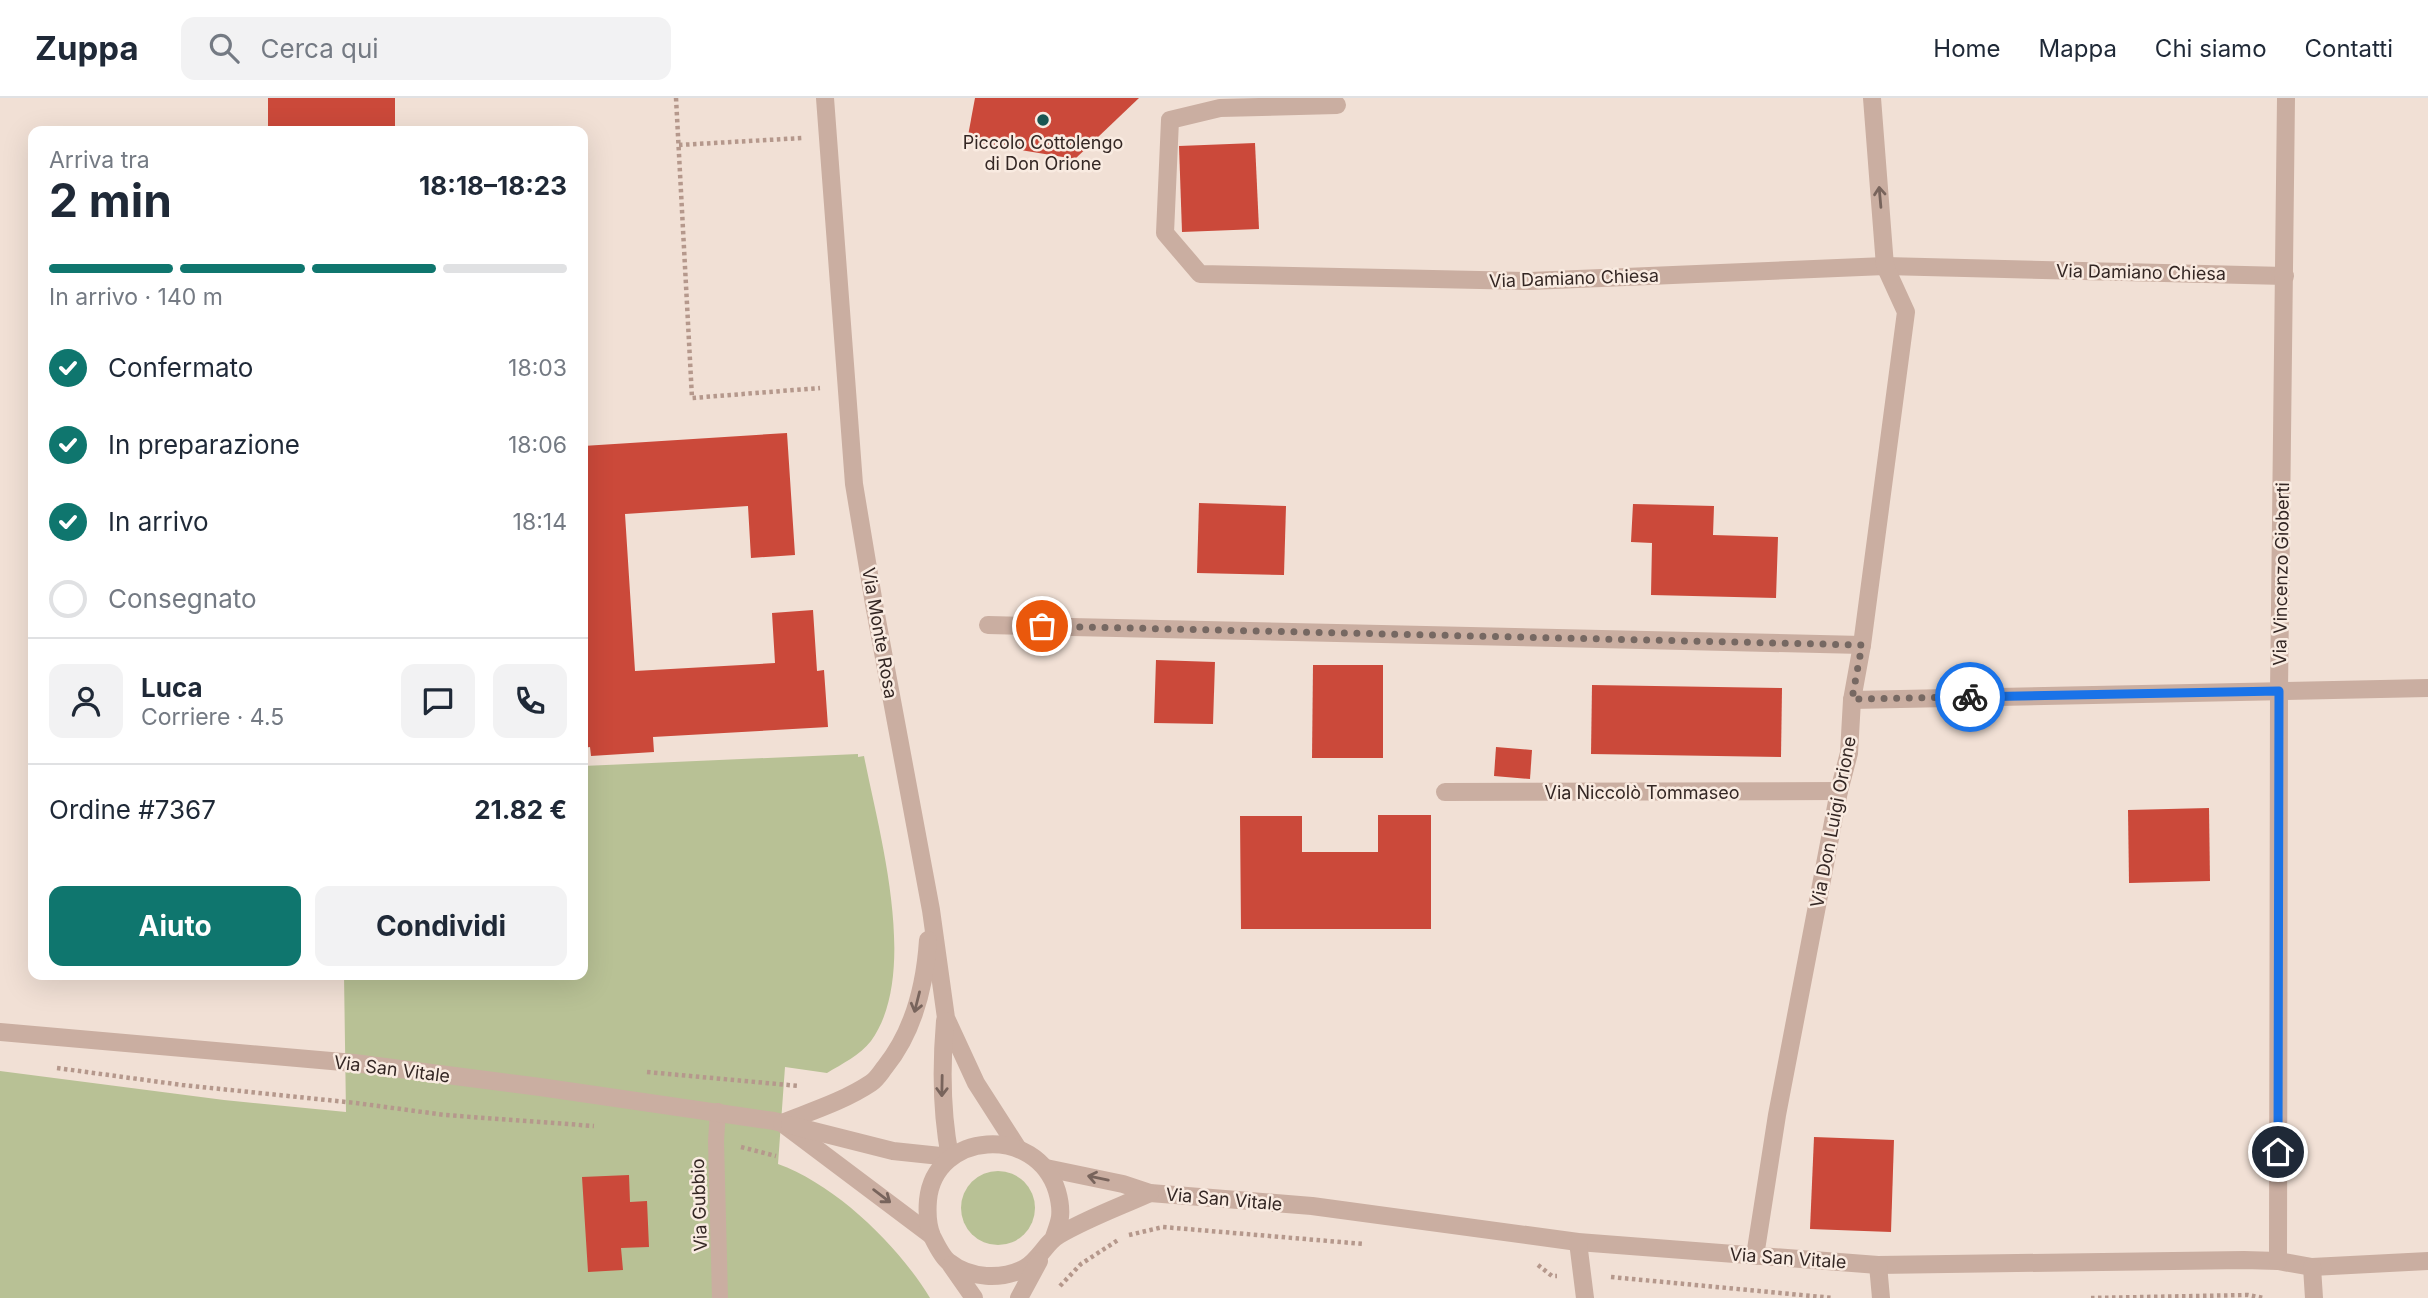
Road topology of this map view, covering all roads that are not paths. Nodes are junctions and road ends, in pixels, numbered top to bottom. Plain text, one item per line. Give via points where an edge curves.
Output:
1 (825, 98) edge
2 (1872, 98) edge
3 (2286, 98) edge
4 (1337, 105) dead end
5 (1885, 265) junction
6 (2285, 276) junction
7 (988, 625) dead end
8 (1862, 645) junction
9 (2428, 688) edge
10 (2279, 691) junction
11 (1852, 699) junction
12 (1839, 791) junction
13 (1445, 792) dead end
14 (931, 910) junction
15 (946, 1018) junction
16 (0, 1032) edge
17 (718, 1111) junction
18 (782, 1123) junction
19 (1017, 1147) junction
20 (950, 1157) junction
21 (1046, 1168) junction
22 (1150, 1193) junction
23 (931, 1235) junction
24 (1054, 1237) junction
25 (1578, 1242) junction
26 (1042, 1255) junction
27 (1755, 1256) junction
28 (2278, 1261) junction
29 (2428, 1261) edge
30 (949, 1262) junction
31 (1878, 1265) junction
32 (2312, 1267) junction
33 (720, 1298) edge
34 (974, 1298) edge
35 (1019, 1298) edge
36 (1584, 1298) edge
37 (1881, 1298) edge
38 (2314, 1298) edge

1 - 14 street, Via Monte Rosa via 854,484
5 -> 2 street, Via Don Luigi Orione
3 - 6 street, Via Vincenzo Gioberti
4 - 5 street, Via Damiano Chiesa via 1220,108 1170,120 1165,233 1200,274 1530,281
5 - 6 street, Via Damiano Chiesa
5 - 8 street, Via Don Luigi Orione via 1906,312
6 - 10 street, Via Vincenzo Gioberti
7 - 8 street
8 - 11 street, Via Don Luigi Orione
9 - 10 street
10 - 11 street
10 - 28 street, Via Vincenzo Gioberti
11 - 12 street, Via Don Luigi Orione via 1849,753
12 - 13 street, Via Niccolò Tommaseo
12 - 27 street, Via Don Luigi Orione
14 - 15 street, Via Monte Rosa
14 -> 18 street via 913,1021 898,1051 874,1082
15 - 19 street, Via Monte Rosa via 976,1083
15 -> 20 street via 942,1092
16 - 17 street, Via San Vitale via 354,1063
17 - 18 street, Via San Vitale
17 - 33 lane, Via Gubbio
18 - 20 street, Via San Vitale via 893,1152
18 -> 23 street, Via San Vitale
19 - 20 street via 981,1146
19 - 21 street
20 - 23 street via 931,1185 927,1223
22 -> 21 street, Via San Vitale
21 - 24 street via 1058,1195 1060,1216
22 - 24 street, Via San Vitale
22 - 25 street, Via San Vitale via 1312,1206
23 - 30 street
24 - 26 street
25 - 27 street, Via San Vitale
25 - 36 street
26 - 30 street via 1025,1268 995,1276
26 - 35 street
27 - 31 street, Via San Vitale
28 - 31 street, Via San Vitale
28 - 32 street, Via San Vitale
29 - 32 street, Via San Vitale
30 - 34 street
31 - 37 street
32 - 38 street

